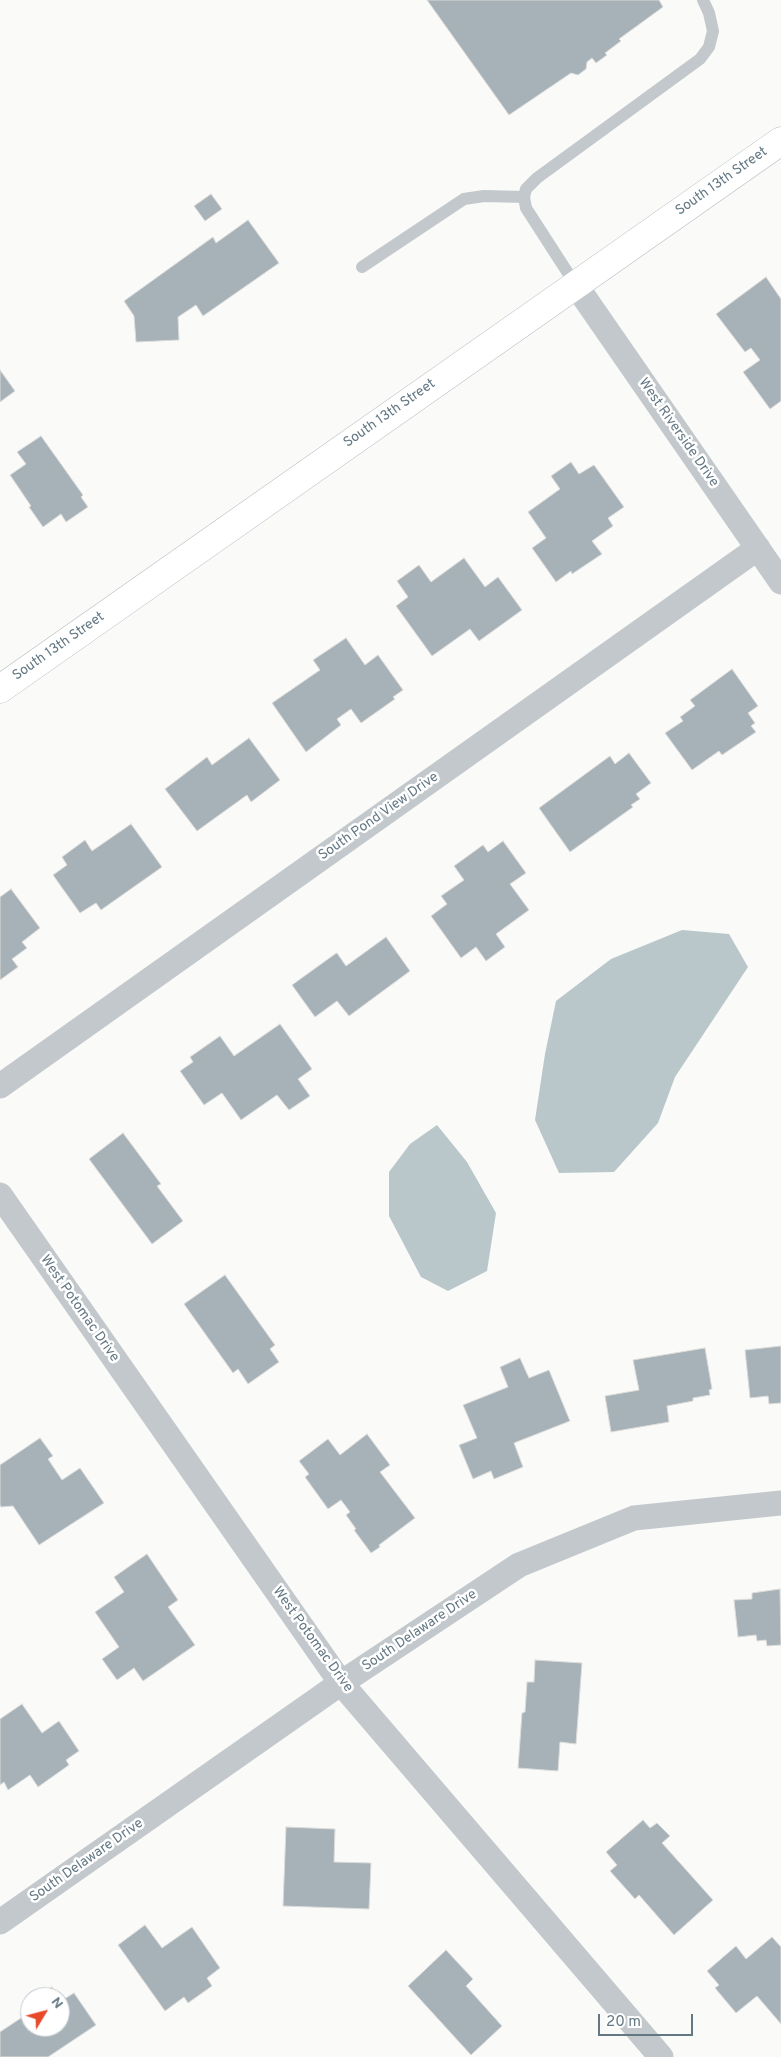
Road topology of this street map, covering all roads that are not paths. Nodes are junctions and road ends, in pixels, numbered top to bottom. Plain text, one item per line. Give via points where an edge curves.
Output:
1 (703, 0) edge
2 (781, 141) edge
3 (524, 197) junction
4 (362, 267) dead end
5 (574, 284) junction
6 (758, 548) junction
7 (781, 582) edge
8 (0, 689) edge
9 (0, 1086) edge
10 (0, 1195) edge
11 (781, 1503) edge
12 (341, 1683) junction
13 (0, 1922) edge
14 (661, 2057) edge

1 - 3 lane via 713,31 709,47 700,59 538,178 526,189
2 - 5 street, South 13th Street
3 - 4 lane via 464,199
3 - 5 lane via 526,208
5 - 6 street, West Riverside Drive
5 - 8 street, South 13th Street
6 - 7 street, West Riverside Drive
6 - 9 street, South Pond View Drive
10 - 12 street, West Potomac Drive
11 - 12 street, South Delaware Drive via 634,1518 536,1558 519,1565
12 - 13 street, South Delaware Drive
12 - 14 street, West Potomac Drive

